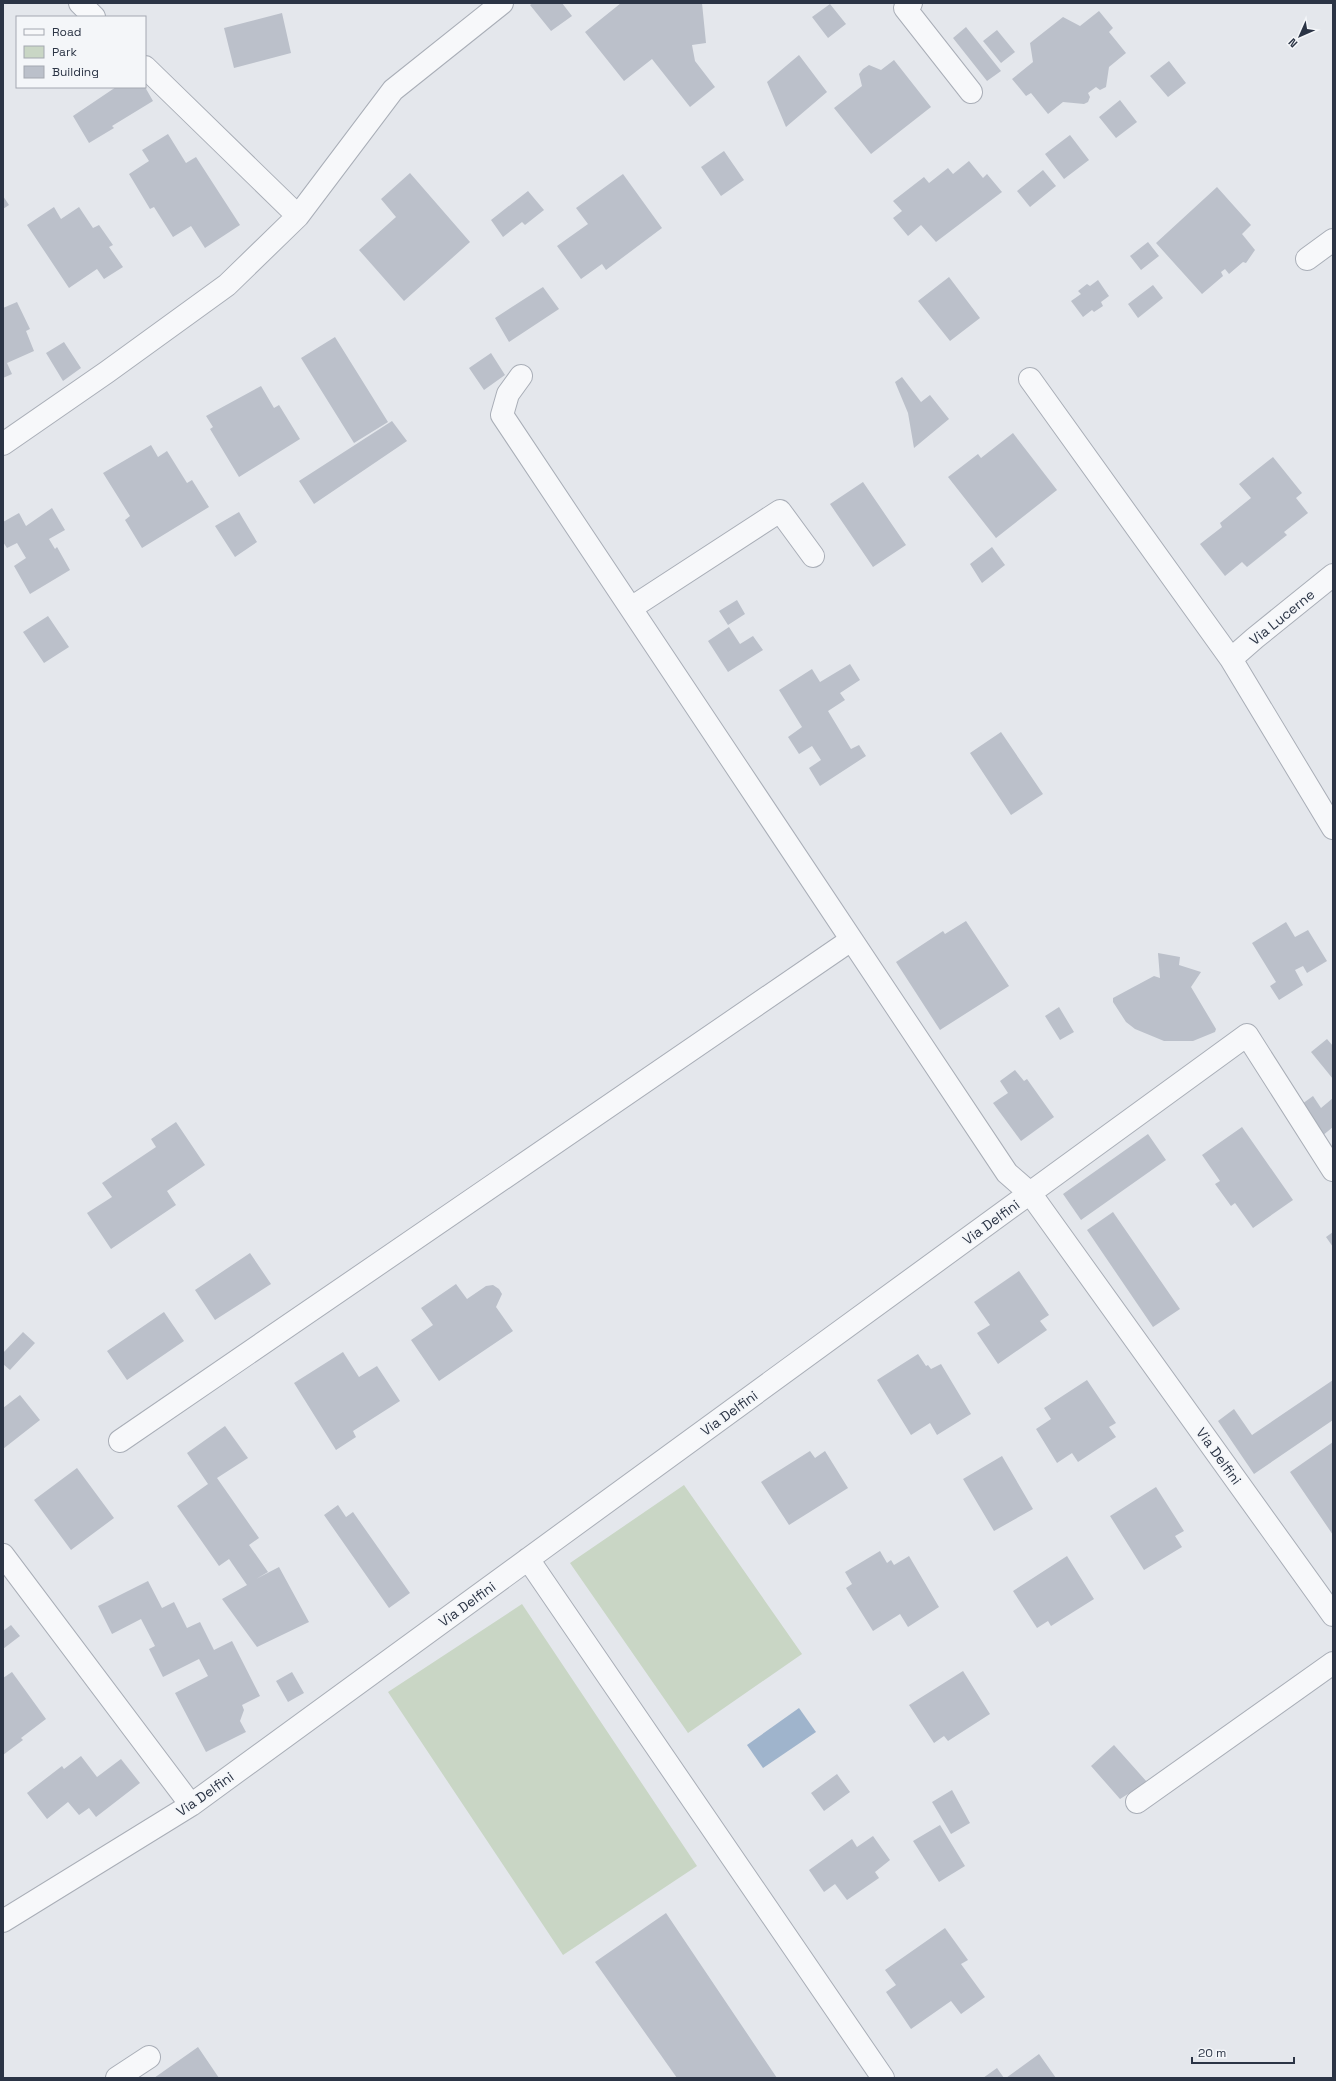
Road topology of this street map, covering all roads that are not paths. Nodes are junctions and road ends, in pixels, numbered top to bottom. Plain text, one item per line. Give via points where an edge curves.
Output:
1 (80, 3) edge
2 (502, 3) edge
3 (911, 3) edge
4 (93, 16) edge
5 (146, 68) edge
6 (971, 92) dead end
7 (298, 216) junction
8 (1333, 240) edge
9 (1307, 259) dead end
10 (521, 376) dead end
11 (1030, 378) dead end
12 (3, 444) edge
13 (813, 556) dead end
14 (1333, 575) edge
15 (631, 608) junction
16 (1231, 659) junction
17 (1333, 828) edge
18 (851, 940) junction
19 (1333, 1170) edge
20 (1030, 1193) junction
21 (120, 1441) dead end
22 (3, 1555) edge
23 (528, 1559) junction
24 (1332, 1612) edge
25 (1333, 1663) edge
26 (1137, 1802) dead end
27 (190, 1805) junction
28 (3, 1921) edge
29 (149, 2057) dead end
30 (117, 2078) edge
31 (883, 2078) edge

1 - 4 street
2 - 7 street via 393,90
3 - 6 street via 905,8
5 - 7 street
7 - 12 street via 228,285
8 - 9 street
10 - 15 street via 508,394 502,415
11 - 16 street
13 - 15 street via 780,511
14 - 16 street, Via Lucerne
15 - 18 street
16 - 17 street
18 - 20 street via 1007,1173
18 - 21 street
19 - 20 street via 1247,1035
20 - 23 street, Via Delfini
20 - 24 street, Via Delfini
22 - 27 street
23 - 27 street, Via Delfini
23 - 31 street
25 - 26 street
27 - 28 street, Via Delfini
29 - 30 street

